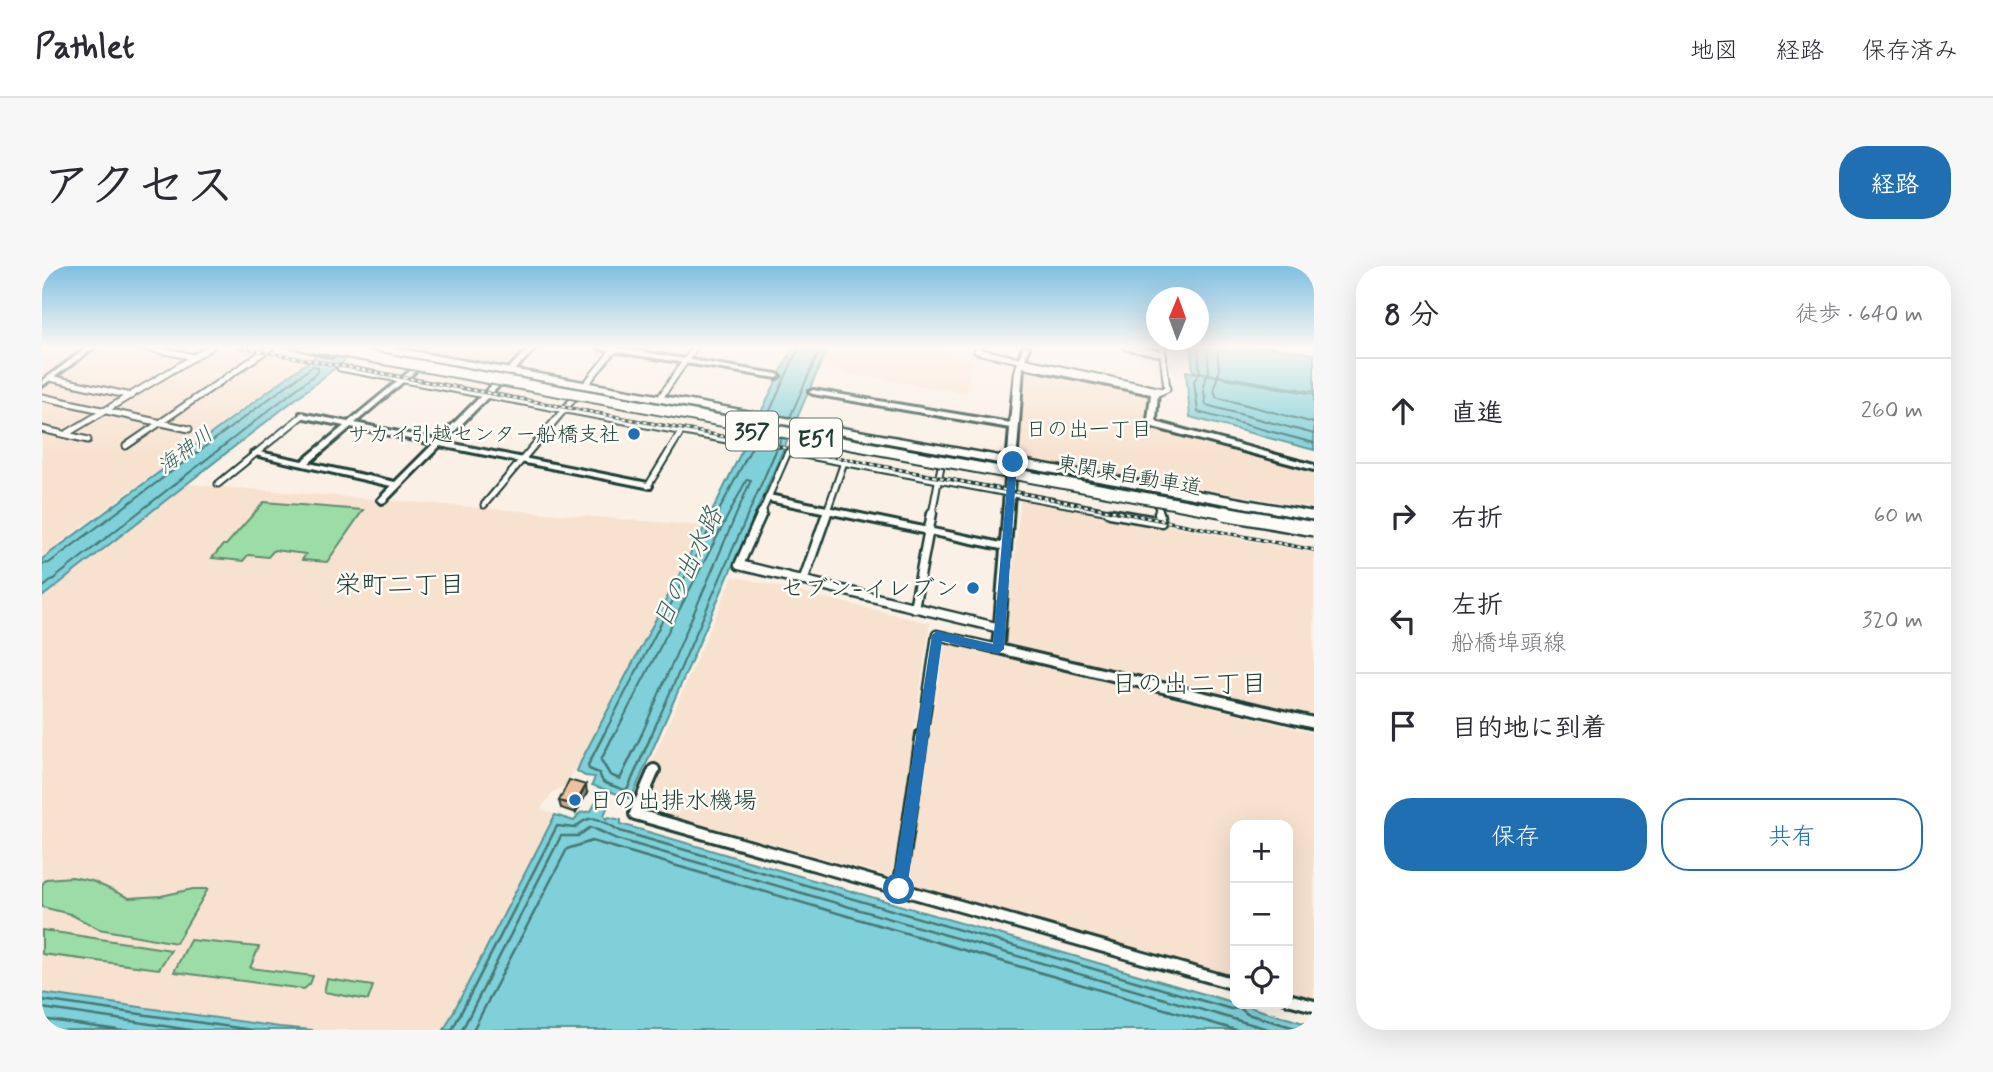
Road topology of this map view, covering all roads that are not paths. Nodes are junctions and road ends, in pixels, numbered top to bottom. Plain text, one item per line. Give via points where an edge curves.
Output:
1 (71, 383) edge
2 (153, 383) edge
3 (219, 383) edge
4 (400, 383) edge
5 (423, 383) edge
6 (490, 383) edge
7 (500, 383) edge
8 (530, 383) edge
9 (549, 383) edge
10 (571, 383) edge
11 (586, 383) edge
12 (671, 383) edge
13 (1018, 383) edge
14 (1115, 383) edge
15 (1166, 383) edge
16 (497, 384) junction
17 (584, 385) junction
18 (813, 392) dead end
19 (1158, 392) junction
20 (486, 395) junction
21 (663, 395) dead end
22 (131, 396) junction
23 (42, 397) edge
24 (569, 397) junction
25 (600, 403) junction
26 (626, 407) junction
27 (564, 409) junction
28 (106, 411) junction
29 (590, 414) junction
30 (303, 415) joint
31 (617, 419) junction
32 (161, 422) junction
33 (351, 425) junction
34 (1014, 426) junction
35 (42, 429) edge
36 (188, 429) dead end
37 (681, 432) junction
38 (66, 435) junction
39 (88, 440) dead end
40 (438, 443) junction
41 (744, 443) dead end
42 (127, 446) dead end
43 (255, 453) junction
44 (879, 454) junction
45 (522, 460) junction
46 (844, 462) junction
47 (1013, 462) junction
48 (303, 464) junction
49 (942, 466) junction
50 (875, 468) junction
51 (1314, 468) edge
52 (1011, 479) junction
53 (939, 480) junction
54 (218, 484) dead end
55 (397, 485) junction
56 (648, 486) joint
57 (1010, 494) junction
58 (769, 498) junction
59 (382, 500) dead end
60 (484, 505) dead end
61 (1158, 506) junction
62 (827, 510) junction
63 (1314, 518) edge
64 (929, 531) junction
65 (1314, 531) edge
66 (1005, 547) junction
67 (803, 581) junction
68 (914, 608) junction
69 (1000, 628) junction
70 (998, 649) junction
71 (1314, 723) edge
72 (654, 770) dead end
73 (899, 889) junction
74 (1230, 983) edge
75 (1293, 1000) edge
76 (1314, 1006) edge

1 - 22 street
2 - 22 street
3 - 32 street
4 - 33 street
5 - 20 street
6 - 16 highway, 357
7 - 65 highway, 東関東自動車道 / E51, bridge
8 - 24 highway via 536,389
9 - 63 highway, 東関東自動車道 / E51
10 - 17 highway, 357
11 - 17 street
12 - 21 street
13 - 34 street
14 - 19 street
15 - 19 street via 1167,389
16 - 20 street
16 - 24 highway, 357
17 - 47 highway, 357
18 - 34 street
19 - 51 street via 1152,420 1156,425
20 - 27 street
20 - 40 street
22 - 28 street
23 - 28 street
24 - 25 highway, 357
24 - 27 street
25 - 26 highway, 357
25 - 29 street
26 - 31 street
26 - 44 highway, 357, bridge
27 - 29 street
27 - 45 street
28 - 32 street
28 - 38 street
29 - 31 street
30 - 33 street
30 - 43 street
31 - 37 street
32 - 36 street
32 - 42 street
33 - 40 street
33 - 48 street
34 - 47 street
35 - 38 street
37 - 41 street
37 - 56 street
38 - 39 street
40 - 45 street
40 - 55 street
43 - 48 street
43 - 54 street
44 - 49 highway, 357
44 - 50 street
45 - 56 street
45 - 60 street
46 - 50 street
46 - 58 street via 788,452
46 - 62 street
47 - 52 street
47 - 63 highway, 357
48 - 55 street
49 - 52 highway, 357
49 - 53 street
50 - 53 street
52 - 57 street
52 - 61 highway, 357
53 - 57 street
53 - 64 street
55 - 59 street
57 - 61 street via 1161,522
57 - 66 street
58 - 62 street
58 - 67 street via 739,565
61 - 65 highway, 357, bridge
62 - 64 street
62 - 67 street
64 - 66 street
64 - 68 street
66 - 69 street
67 - 68 street
68 - 69 street
69 - 70 street
70 - 71 street
70 - 73 street via 937,635
72 - 73 street via 635,814
73 - 74 street
75 - 76 street

